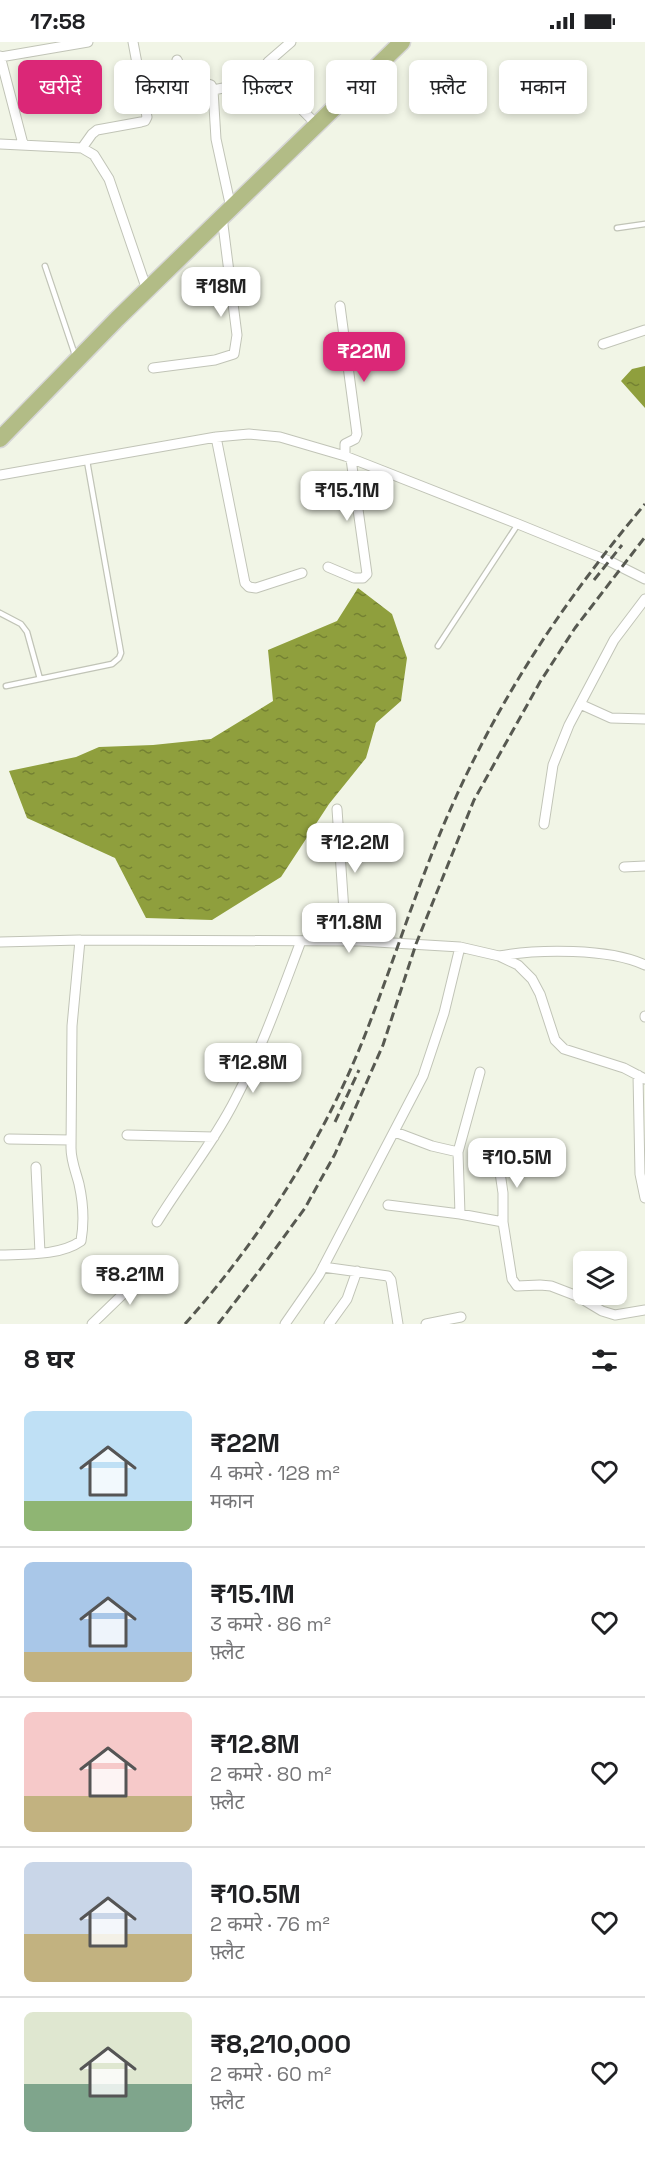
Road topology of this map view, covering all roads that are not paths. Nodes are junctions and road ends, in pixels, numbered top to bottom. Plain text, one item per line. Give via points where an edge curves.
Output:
1 (88, 42) edge
2 (133, 42) edge
3 (291, 42) edge
4 (402, 42) edge
5 (0, 57) edge
6 (270, 60) edge
7 (210, 85) edge
8 (222, 89) edge
9 (213, 90) junction
10 (307, 114) edge
11 (317, 125) junction
12 (0, 144) edge
13 (23, 144) junction
14 (82, 148) junction
15 (226, 213) junction
16 (645, 224) edge
17 (617, 228) dead end
18 (45, 266) dead end
19 (147, 290) junction
20 (340, 306) dead end
21 (645, 330) edge
22 (603, 344) dead end
23 (77, 360) junction
24 (153, 368) dead end
25 (216, 437) junction
26 (0, 440) edge
27 (348, 457) junction
28 (87, 461) junction
29 (0, 475) edge
30 (518, 524) junction
31 (328, 567) dead end
32 (302, 573) dead end
33 (645, 579) edge
34 (645, 599) edge
35 (0, 613) edge
36 (438, 646) dead end
37 (40, 679) junction
38 (6, 686) dead end
39 (579, 704) junction
40 (645, 719) edge
41 (337, 809) dead end
42 (544, 824) dead end
43 (645, 866) edge
44 (624, 867) dead end
45 (80, 940) junction
46 (301, 941) junction
47 (346, 941) junction
48 (0, 942) edge
49 (460, 947) junction
50 (499, 956) junction
51 (645, 965) edge
52 (480, 1072) dead end
53 (641, 1077) edge
54 (395, 1132) junction
55 (126, 1135) dead end
56 (214, 1137) junction
57 (9, 1139) dead end
58 (71, 1140) junction
59 (458, 1152) junction
60 (498, 1159) dead end
61 (36, 1167) dead end
62 (645, 1198) edge
63 (387, 1206) dead end
64 (460, 1214) junction
65 (157, 1222) dead end
66 (503, 1222) junction
67 (40, 1253) junction
68 (0, 1255) edge
69 (323, 1267) junction
70 (149, 1269) dead end
71 (357, 1271) junction
72 (645, 1310) edge
73 (461, 1317) dead end
74 (92, 1324) edge
75 (285, 1324) edge
76 (329, 1324) edge
77 (398, 1324) edge
78 (426, 1324) edge

1 - 5 street
2 - 14 street via 147,117 145,121 97,130
3 - 6 street
4 - 11 highway
5 - 13 street
7 - 9 street
8 - 9 street
9 - 15 street
10 - 11 street
11 - 15 highway
12 - 13 street
13 - 14 street
14 - 19 street via 94,155 110,179
15 - 19 highway
15 - 24 street via 237,335 234,354
16 - 17 lane
18 - 23 lane
19 - 23 highway
20 - 27 street via 357,434 345,444
21 - 22 street
23 - 26 highway
25 - 27 street via 280,437
25 - 28 street
25 - 32 street via 245,583 256,588
27 - 30 street
27 - 31 street via 367,574 354,578
28 - 29 street
28 - 37 lane via 121,653 112,664
30 - 33 street
30 - 36 lane
34 - 39 street via 614,640
35 - 37 lane via 21,624 27,632
37 - 38 lane
39 - 40 street via 611,718
39 - 42 street via 553,765
41 - 47 street
43 - 44 street
45 - 46 street
45 - 48 street
45 - 58 street via 72,1026
46 - 47 street
46 - 56 street via 252,1064
47 - 49 street
49 - 50 street
49 - 54 street via 438,1035
50 - 51 street via 540,951 602,954
50 - 53 street via 518,965 532,979 555,1041 564,1049
52 - 59 street
53 - 62 street via 640,1174
54 - 59 street
54 - 69 street
55 - 56 street
56 - 65 street
57 - 58 street
58 - 67 street via 72,1164 80,1187 81,1241 75,1246
59 - 64 street
60 - 66 street
61 - 67 street
63 - 64 street
64 - 66 street
66 - 72 street via 512,1279 517,1286 551,1286 615,1316
67 - 68 street
69 - 71 street
69 - 75 street
70 - 74 street
71 - 76 street via 347,1299
71 - 77 street via 388,1276
73 - 78 street

